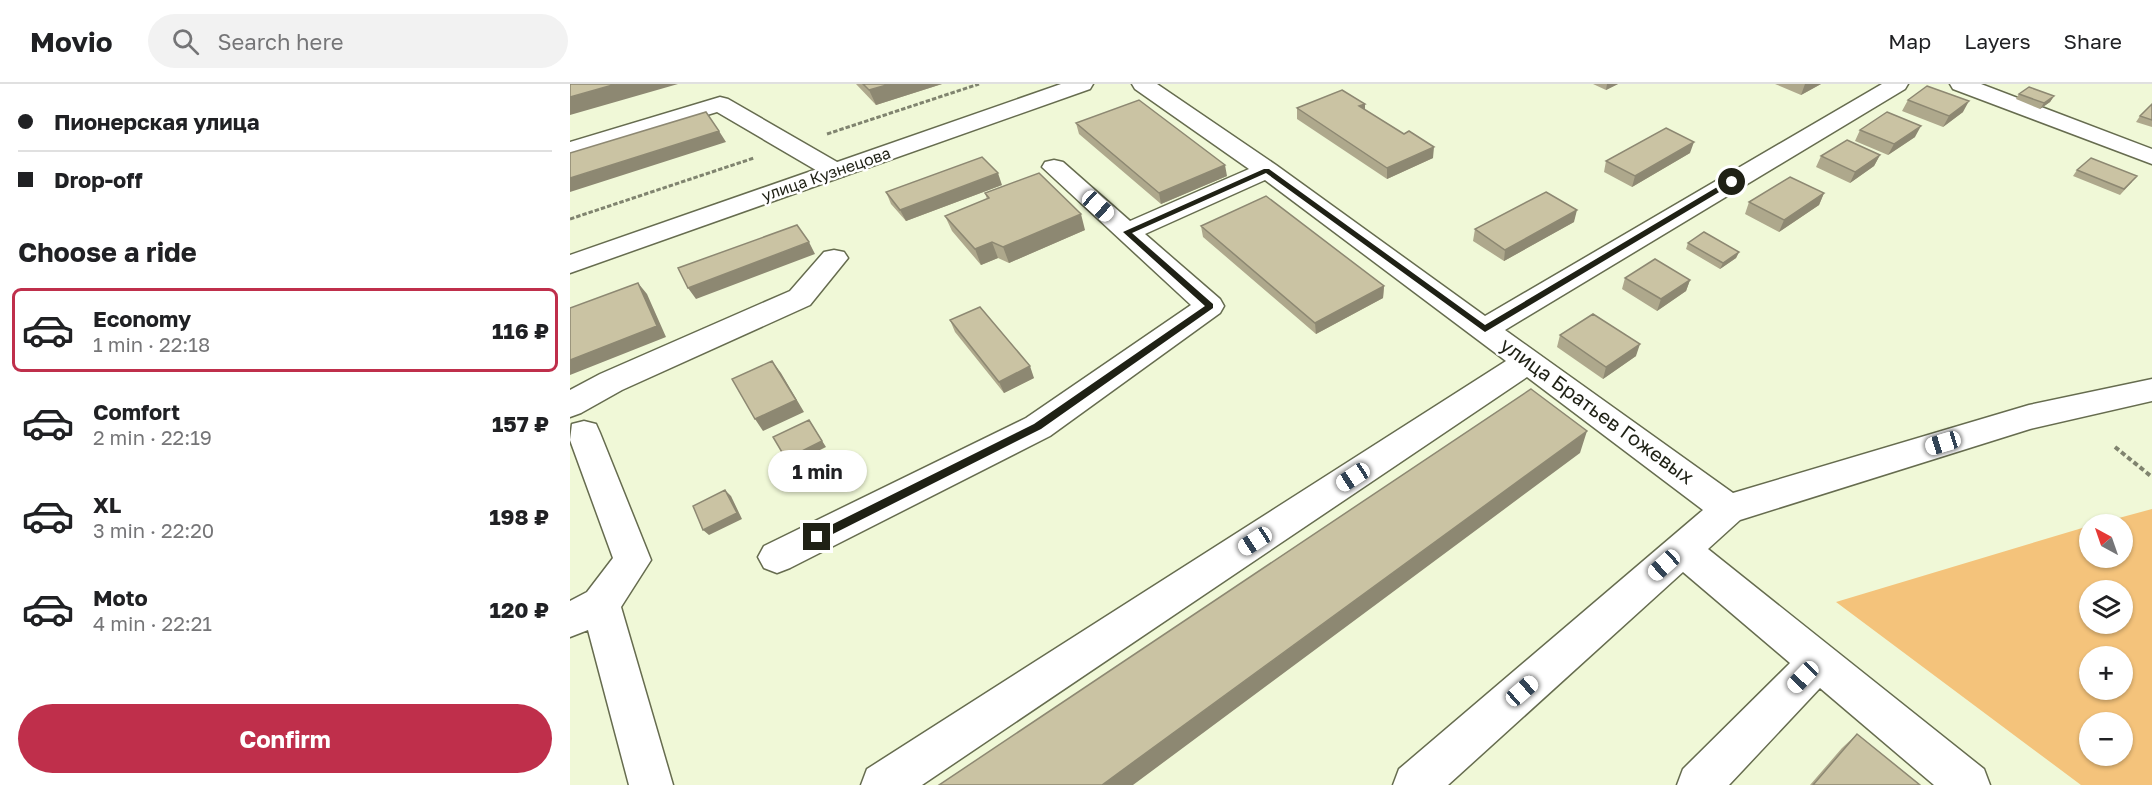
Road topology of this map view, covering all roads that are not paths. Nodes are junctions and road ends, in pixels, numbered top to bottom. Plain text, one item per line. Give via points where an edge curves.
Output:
1 (1082, 84) edge
2 (1143, 84) edge
3 (1897, 84) edge
4 (1961, 84) edge
5 (570, 149) edge
6 (2152, 157) edge
7 (1054, 167) dead end
8 (835, 171) junction
9 (1267, 171) junction
10 (1127, 232) junction
11 (834, 258) dead end
12 (570, 264) edge
13 (1485, 329) junction
14 (1529, 361) junction
15 (2152, 390) edge
16 (577, 419) edge
17 (1728, 508) junction
18 (1682, 549) junction
19 (777, 557) dead end
20 (585, 612) edge
21 (1818, 662) junction
22 (651, 785) edge
23 (883, 785) edge
24 (1415, 785) edge
25 (1700, 785) edge
26 (1968, 785) edge

1 - 8 street, улица Кузнецова
2 - 9 street, улица Братьев Гожевых
3 - 13 street
4 - 6 street
5 - 8 street via 720,104
7 - 10 street
8 - 12 street, улица Кузнецова
9 - 10 street
9 - 13 street, улица Братьев Гожевых
10 - 19 street via 1210,306 1038,427
11 - 16 street via 800,298 612,382
13 - 14 street, улица Братьев Гожевых
14 - 17 street, улица Братьев Гожевых
14 - 23 street
15 - 17 street via 2029,417
16 - 20 street via 632,560
17 - 18 street
18 - 21 street
18 - 24 street
20 - 22 street
21 - 25 street
21 - 26 street

